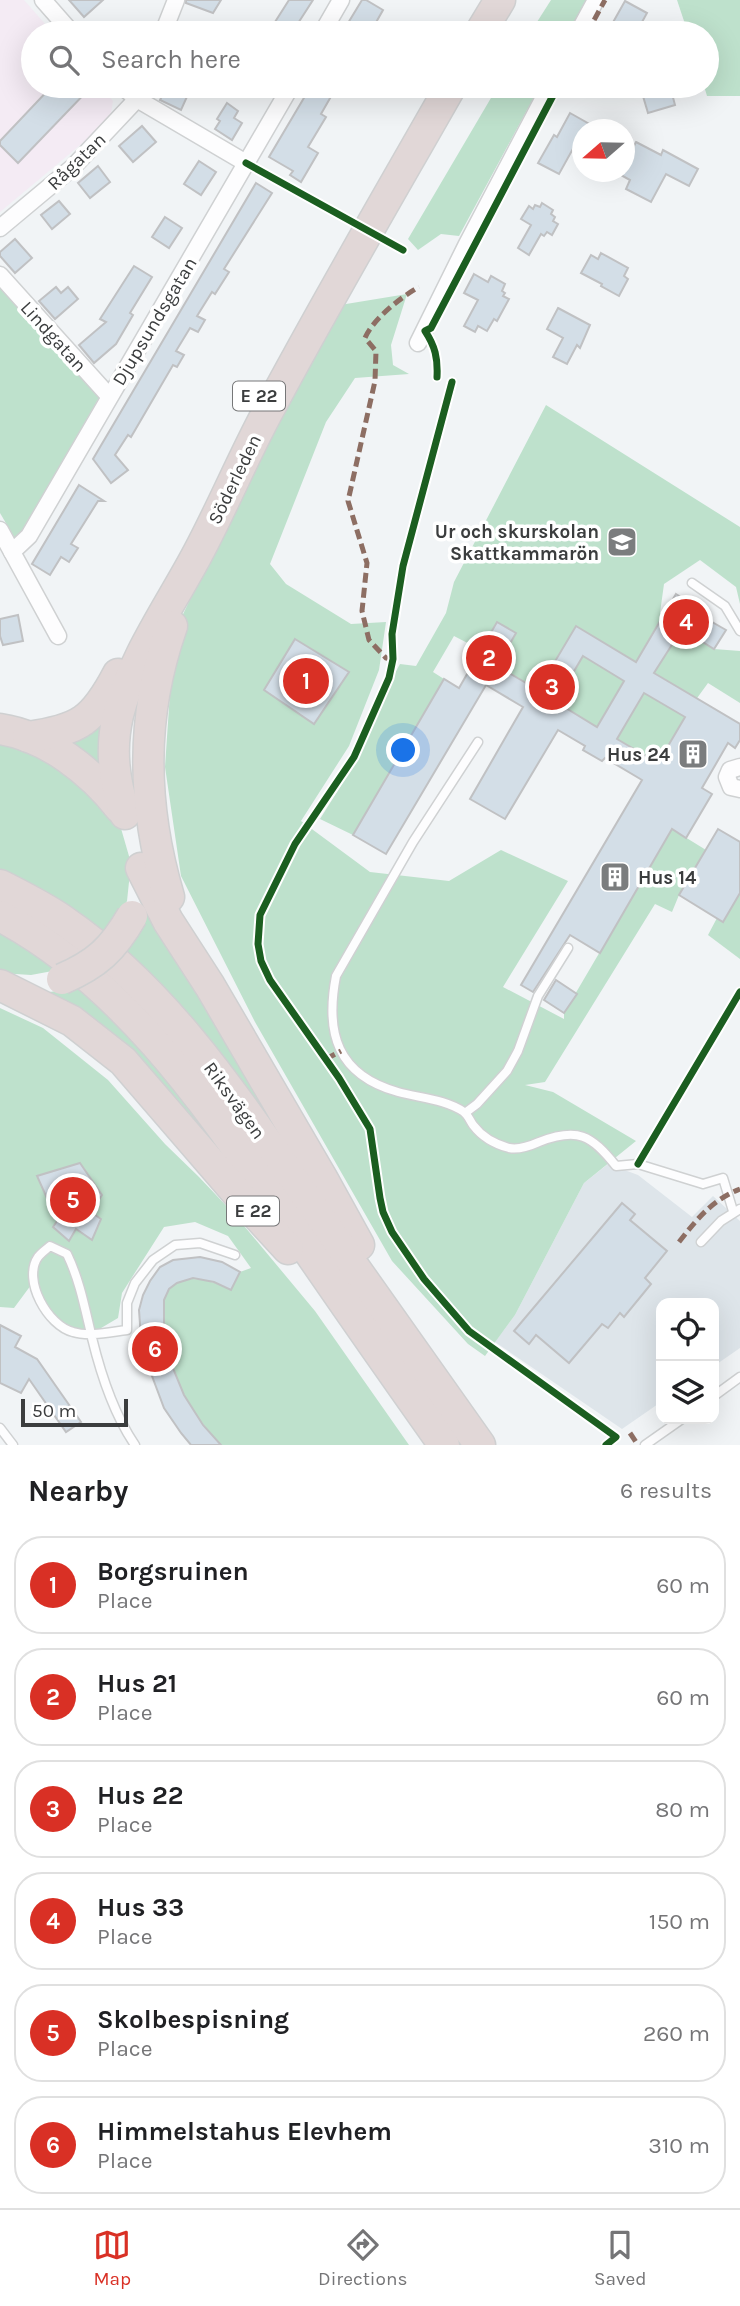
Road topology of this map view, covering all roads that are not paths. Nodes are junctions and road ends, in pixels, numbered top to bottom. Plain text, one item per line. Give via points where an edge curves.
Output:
1 (43, 0) edge
2 (176, 0) edge
3 (341, 0) edge
4 (480, 0) edge
5 (500, 0) edge
6 (596, 0) edge
7 (61, 21) edge
8 (168, 21) edge
9 (329, 21) edge
10 (467, 21) edge
11 (487, 21) edge
12 (585, 21) edge
13 (135, 98) edge
14 (149, 98) edge
15 (284, 98) edge
16 (423, 98) edge
17 (444, 98) edge
18 (544, 98) edge
19 (246, 163) junction
20 (0, 228) edge
21 (0, 275) edge
22 (418, 344) dead end
23 (109, 396) junction
24 (0, 530) edge
25 (12, 552) junction
26 (198, 553) junction
27 (692, 583) dead end
28 (740, 631) edge
29 (58, 636) dead end
30 (14, 733) edge
31 (478, 742) dead end
32 (740, 767) edge
33 (740, 789) edge
34 (125, 814) junction
35 (141, 868) junction
36 (0, 885) edge
37 (0, 916) edge
38 (568, 948) dead end
39 (0, 985) edge
40 (210, 986) junction
41 (465, 1113) junction
42 (737, 1210) edge
43 (701, 1242) dead end
44 (235, 1255) dead end
45 (91, 1334) junction
46 (368, 1337) junction
47 (422, 1363) junction
48 (740, 1377) edge
49 (719, 1392) edge
50 (675, 1424) edge
51 (0, 1428) edge
52 (13, 1445) edge
53 (135, 1445) edge
54 (444, 1445) edge
55 (480, 1445) edge
56 (646, 1445) edge

1 - 7 street
2 - 8 street
3 - 9 street
4 - 10 highway
5 - 11 highway
6 - 12 street
13 - 20 street, Rågatan via 73,167
14 - 19 street
15 - 19 street, Djupsundsgatan
16 - 30 highway, Söderleden / E 22 via 337,248 105,699 81,723 49,734
17 - 26 highway, Söderleden / E 22 via 265,416
18 - 22 street
19 - 23 street, Djupsundsgatan
21 - 23 street, Lindgatan
23 - 25 street, Djupsundsgatan via 29,536
24 - 25 street
25 - 29 street
26 - 34 highway, Söderleden via 135,667 119,714 113,763
26 - 40 highway, E 22 via 155,681 148,785 151,819 174,912
27 - 28 lane via 725,606
30 - 34 highway via 54,750 86,772
31 - 41 lane via 413,842 336,976 333,992 333,1034 360,1074 383,1087
32 - 33 street via 730,770 727,777 731,787
34 - 35 highway, Söderleden
35 - 39 highway, bridge via 132,916 107,952 62,979
35 - 40 highway
36 - 47 highway, Riksvägen via 65,921 166,1011 252,1122
37 - 46 highway, Riksvägen via 52,948 137,1023 229,1136
38 - 41 lane via 538,996 507,1071
39 - 46 highway, E 22 via 72,1021 123,1061
40 - 47 highway, E 22 via 323,1178
41 - 42 lane via 486,1138 512,1149 567,1133 593,1140 617,1166 638,1164 703,1184 723,1178
42 - 43 lane
44 - 45 lane via 200,1243 175,1245 153,1260 135,1283 127,1303 127,1330
45 - 45 lane via 61,1327 39,1299 34,1269 38,1256 50,1246 67,1254 78,1275
45 - 53 lane via 108,1391
46 - 54 highway, E 22
47 - 55 highway, E 22
48 - 49 lane
50 - 56 lane
51 - 52 lane

